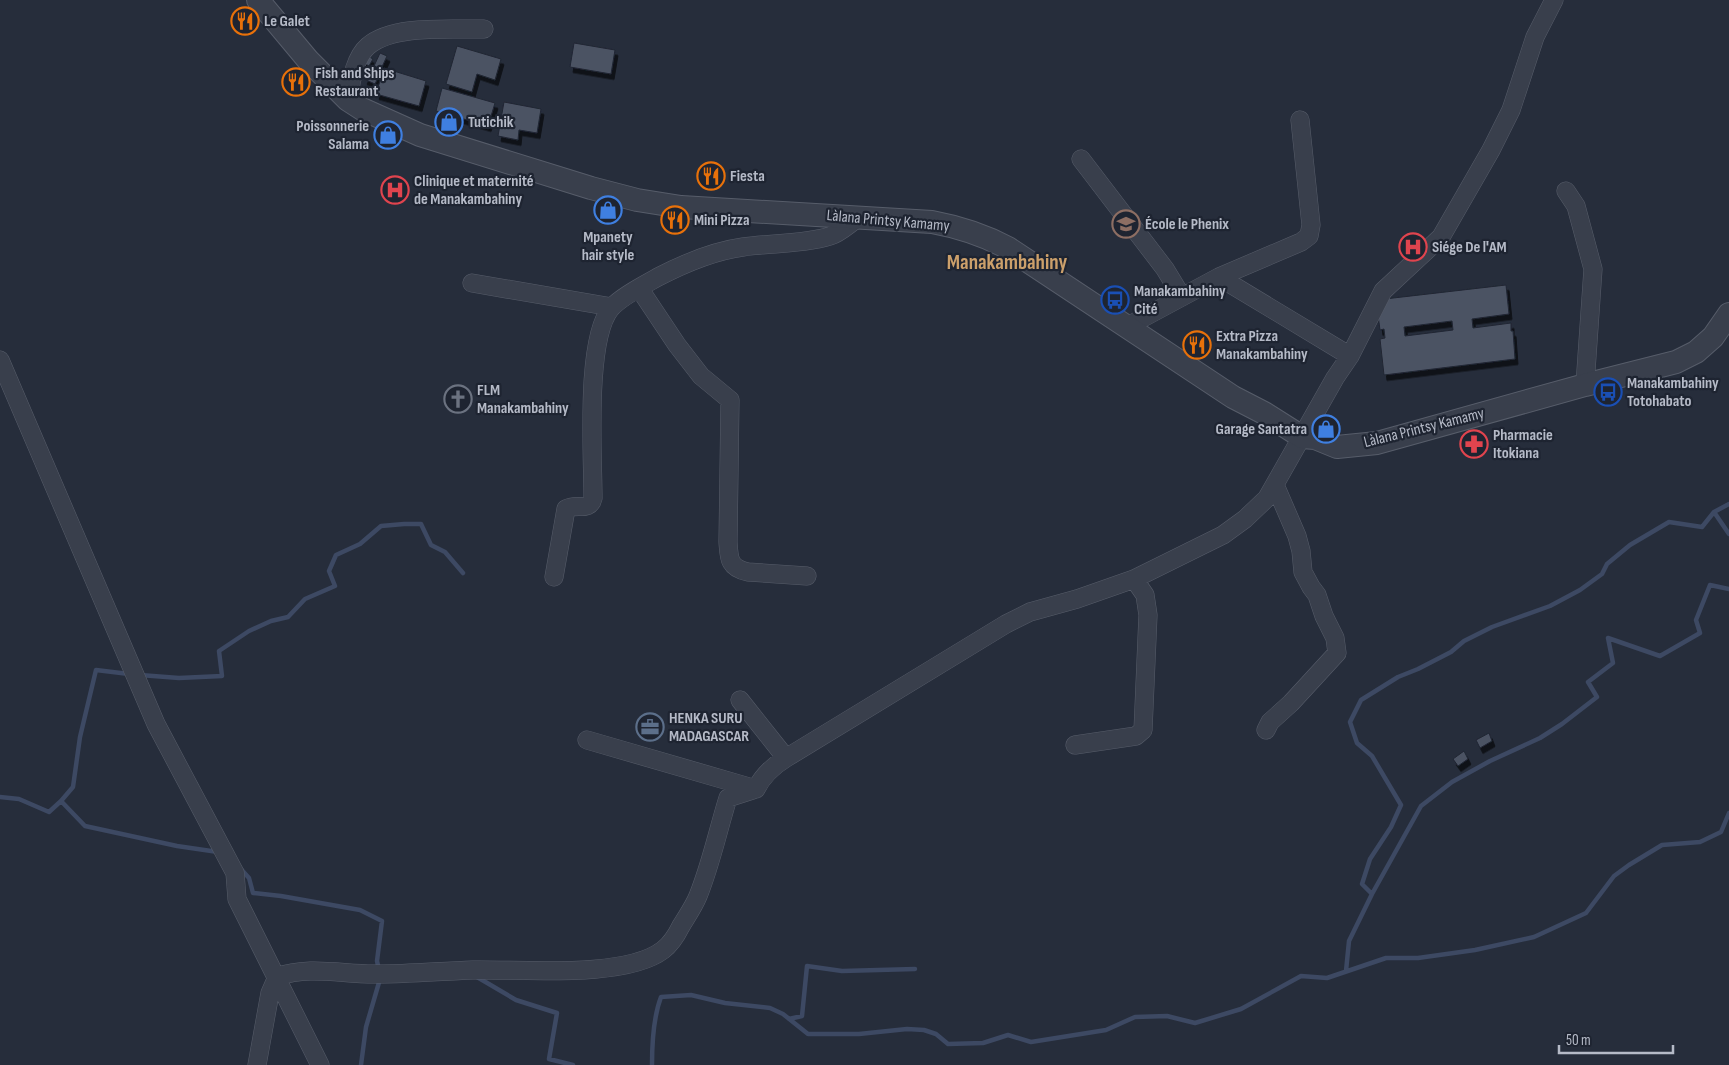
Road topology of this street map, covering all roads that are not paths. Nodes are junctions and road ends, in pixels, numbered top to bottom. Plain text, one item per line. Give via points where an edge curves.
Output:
1 (258, 0) edge
2 (1554, 0) edge
3 (484, 29) dead end
4 (348, 100) junction
5 (1300, 120) dead end
6 (1081, 159) dead end
7 (1566, 191) dead end
8 (858, 218) junction
9 (1219, 278) junction
10 (472, 283) dead end
11 (639, 288) junction
12 (1182, 297) junction
13 (612, 307) junction
14 (1729, 314) edge
15 (1126, 327) junction
16 (1350, 356) junction
17 (0, 360) edge
18 (1585, 385) junction
19 (1302, 437) junction
20 (1275, 484) junction
21 (807, 576) dead end
22 (554, 577) dead end
23 (1134, 579) junction
24 (740, 700) dead end
25 (1266, 730) dead end
26 (587, 740) dead end
27 (1075, 745) dead end
28 (786, 758) junction
29 (756, 788) junction
30 (277, 977) junction
31 (256, 1065) edge
32 (320, 1065) edge

1 - 4 street, Làlana Printsy Kamamy
2 - 16 street via 1535,37 1511,110 1441,237 1383,291
3 - 4 street via 428,30 384,37 367,47 357,63
4 - 8 street, Làlana Printsy Kamamy via 362,110 420,135 637,200 681,207
5 - 9 street via 1311,225 1309,236
6 - 12 street via 1165,269
7 - 18 street via 1576,206 1593,269
8 - 11 street via 830,236 714,253
8 - 15 street, Làlana Printsy Kamamy via 932,222 992,239
9 - 12 street
9 - 16 street
10 - 13 street
11 - 13 street
11 - 21 street via 676,345 701,376 730,400 728,542 732,564 748,572
12 - 15 street
13 - 22 street via 598,335 592,384 594,498 589,505 572,506 566,510
14 - 18 street, Làlana Printsy Kamamy via 1713,337 1696,352 1676,362
15 - 19 street, Làlana Printsy Kamamy via 1233,397
16 - 19 street
17 - 30 street via 156,724 235,873 237,900
18 - 19 street, Làlana Printsy Kamamy via 1377,443 1337,447
19 - 20 street
20 - 23 street via 1267,498 1223,535
20 - 25 street via 1297,536 1303,572 1317,595 1335,638 1337,653
23 - 27 street via 1145,595 1148,615 1144,730 1136,736
23 - 28 street via 1030,612 1006,624
24 - 28 street
26 - 29 street
28 - 29 street via 772,767
29 - 30 street via 728,798 698,897 664,950 648,958 608,968 563,971 370,974 307,970
30 - 31 street via 270,993
30 - 32 street

